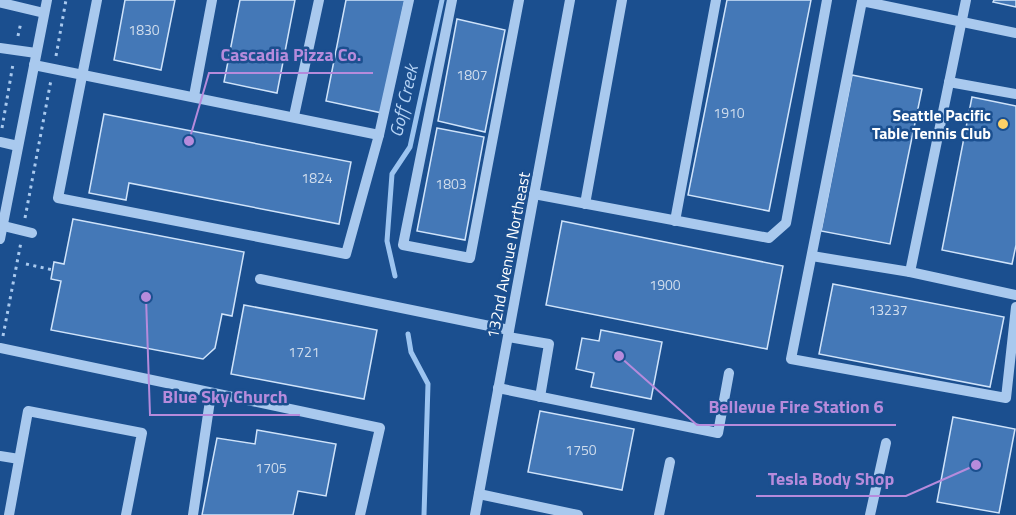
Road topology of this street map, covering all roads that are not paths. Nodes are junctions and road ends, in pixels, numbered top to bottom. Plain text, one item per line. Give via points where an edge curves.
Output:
1 (1, 0) edge
2 (47, 0) edge
3 (97, 0) edge
4 (212, 0) edge
5 (319, 0) edge
6 (409, 0) edge
7 (452, 0) edge
8 (519, 0) edge
9 (570, 0) edge
10 (622, 0) edge
11 (716, 0) edge
12 (827, 0) edge
13 (966, 0) edge
14 (44, 13) junction
15 (961, 22) junction
16 (1016, 33) edge
17 (0, 48) edge
18 (36, 53) junction
19 (34, 65) junction
20 (83, 75) junction
21 (949, 82) junction
22 (1016, 94) edge
23 (194, 96) junction
24 (294, 116) junction
25 (379, 135) junction
26 (0, 142) edge
27 (18, 146) junction
28 (5, 184) edge
29 (534, 194) junction
30 (585, 204) junction
31 (675, 220) junction
32 (1, 225) edge
33 (28, 231) road end
34 (0, 240) edge
35 (812, 256) junction
36 (910, 272) junction
37 (260, 279) dead end
38 (1016, 295) edge
39 (1016, 306) edge
40 (508, 333) junction
41 (0, 348) edge
42 (729, 373) dead end
43 (498, 388) junction
44 (211, 394) junction
45 (540, 397) junction
46 (886, 443) dead end
47 (0, 456) edge
48 (19, 459) junction
49 (670, 462) dead end
50 (479, 494) junction
51 (9, 515) edge
52 (126, 515) edge
53 (193, 515) edge
54 (360, 515) edge
55 (475, 515) edge
56 (578, 515) edge
57 (659, 515) edge
58 (870, 515) edge

1 - 14 street
2 - 14 street
3 - 20 street
4 - 23 street
5 - 24 street
6 - 25 street
7 - 8 street via 403,245 470,258
9 - 29 street, 132nd Avenue Northeast
10 - 30 street
11 - 31 street
12 - 31 street via 786,223 769,238
13 - 15 street
14 - 18 street
15 - 16 street
15 - 21 street
15 - 35 street via 862,1
17 - 18 street
18 - 19 street
19 - 20 street
19 - 27 street
20 - 23 street
20 - 25 street via 58,198 346,254
21 - 22 street
21 - 36 street
23 - 24 street
24 - 25 street
26 - 27 street
27 - 28 street
28 - 32 street
29 - 30 street
29 - 40 street, 132nd Avenue Northeast
30 - 31 street
32 - 33 street
32 - 34 street
35 - 36 street
35 - 39 street via 791,359 1006,398
36 - 38 street
37 - 40 street
40 - 43 street, 132nd Avenue Northeast
40 - 45 street via 549,344
41 - 44 street
42 - 45 street via 718,433
43 - 45 street
43 - 50 street, 132nd Avenue Northeast
44 - 53 street
44 - 54 street via 380,428
46 - 58 street
47 - 48 street
48 - 51 street
48 - 52 street via 28,411 142,433
49 - 57 street
50 - 55 street, 132nd Avenue Northeast
50 - 56 street

